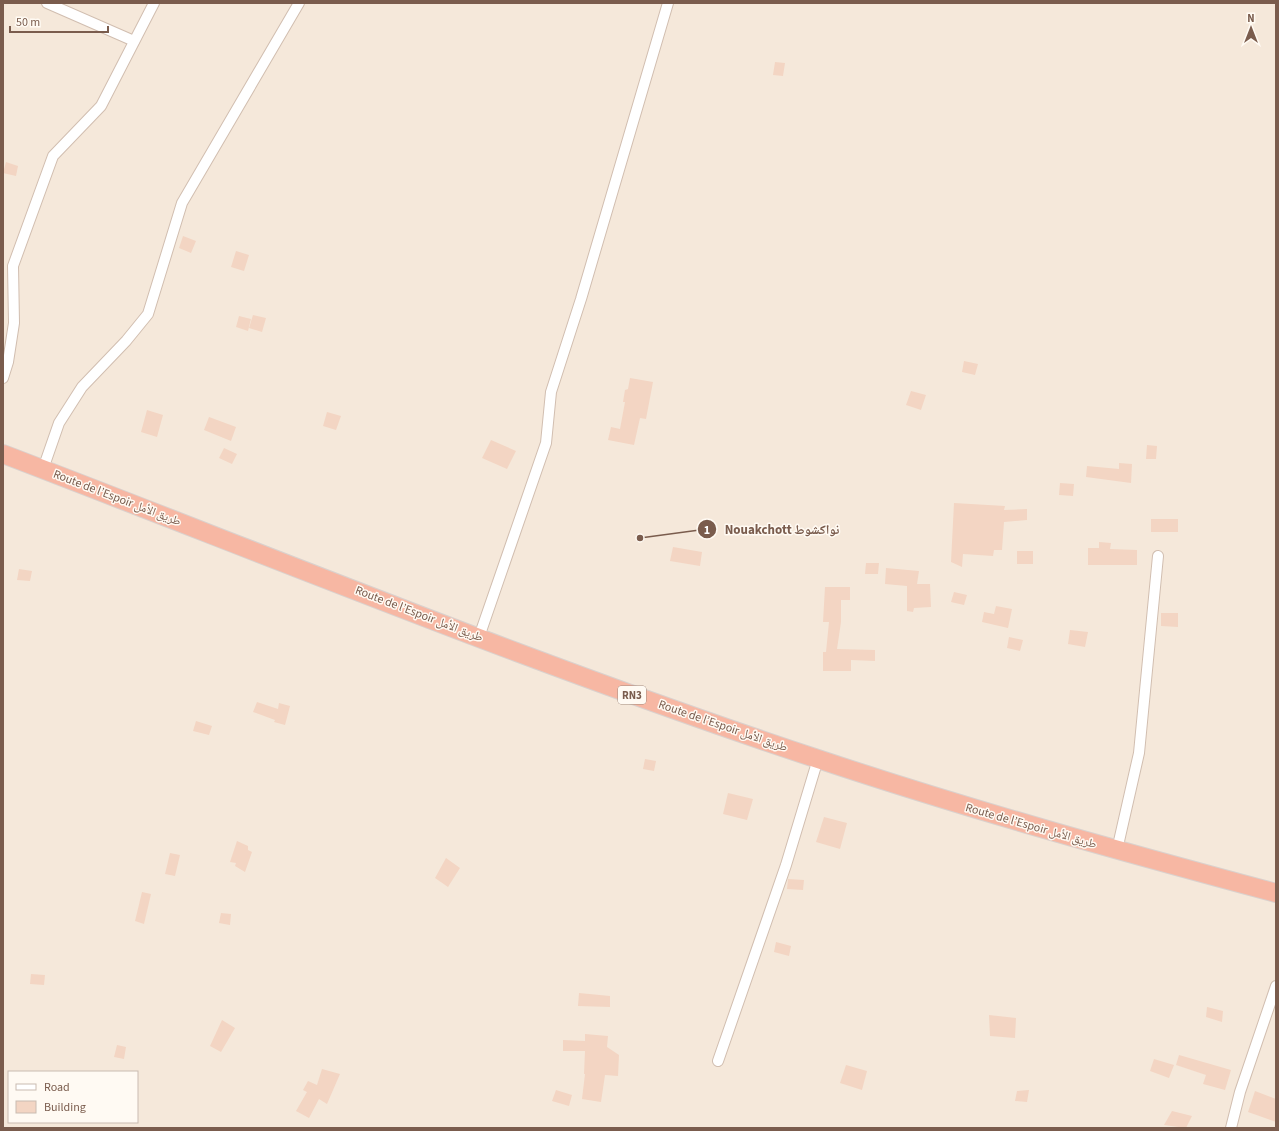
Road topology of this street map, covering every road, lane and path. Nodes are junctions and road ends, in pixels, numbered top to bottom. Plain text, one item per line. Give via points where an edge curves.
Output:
1 (47, 3) edge
2 (154, 3) edge
3 (299, 3) edge
4 (668, 3) edge
5 (134, 41) junction
6 (3, 378) edge
7 (3, 454) edge
8 (43, 469) junction
9 (1158, 556) dead end
10 (480, 637) junction
11 (818, 759) junction
12 (1116, 850) junction
13 (1276, 893) edge
14 (1276, 986) edge
15 (718, 1061) dead end
16 (1231, 1128) edge

1 - 5 street
2 - 5 street
3 - 8 street via 182,203 148,314 126,341 82,386 59,423
4 - 10 street via 581,299 550,392 546,443
5 - 6 street via 101,106 54,156 13,266 14,323
7 - 8 highway, Route de l’Espoir طريق الأمل / RN3
8 - 10 highway, Route de l’Espoir طريق الأمل / RN3
9 - 12 street via 1139,753
10 - 11 highway, Route de l’Espoir طريق الأمل / RN3 via 591,680
11 - 12 highway, Route de l’Espoir طريق الأمل / RN3 via 965,807
11 - 15 street via 786,865
12 - 13 highway, Route de l’Espoir طريق الأمل / RN3
14 - 16 street via 1240,1092

